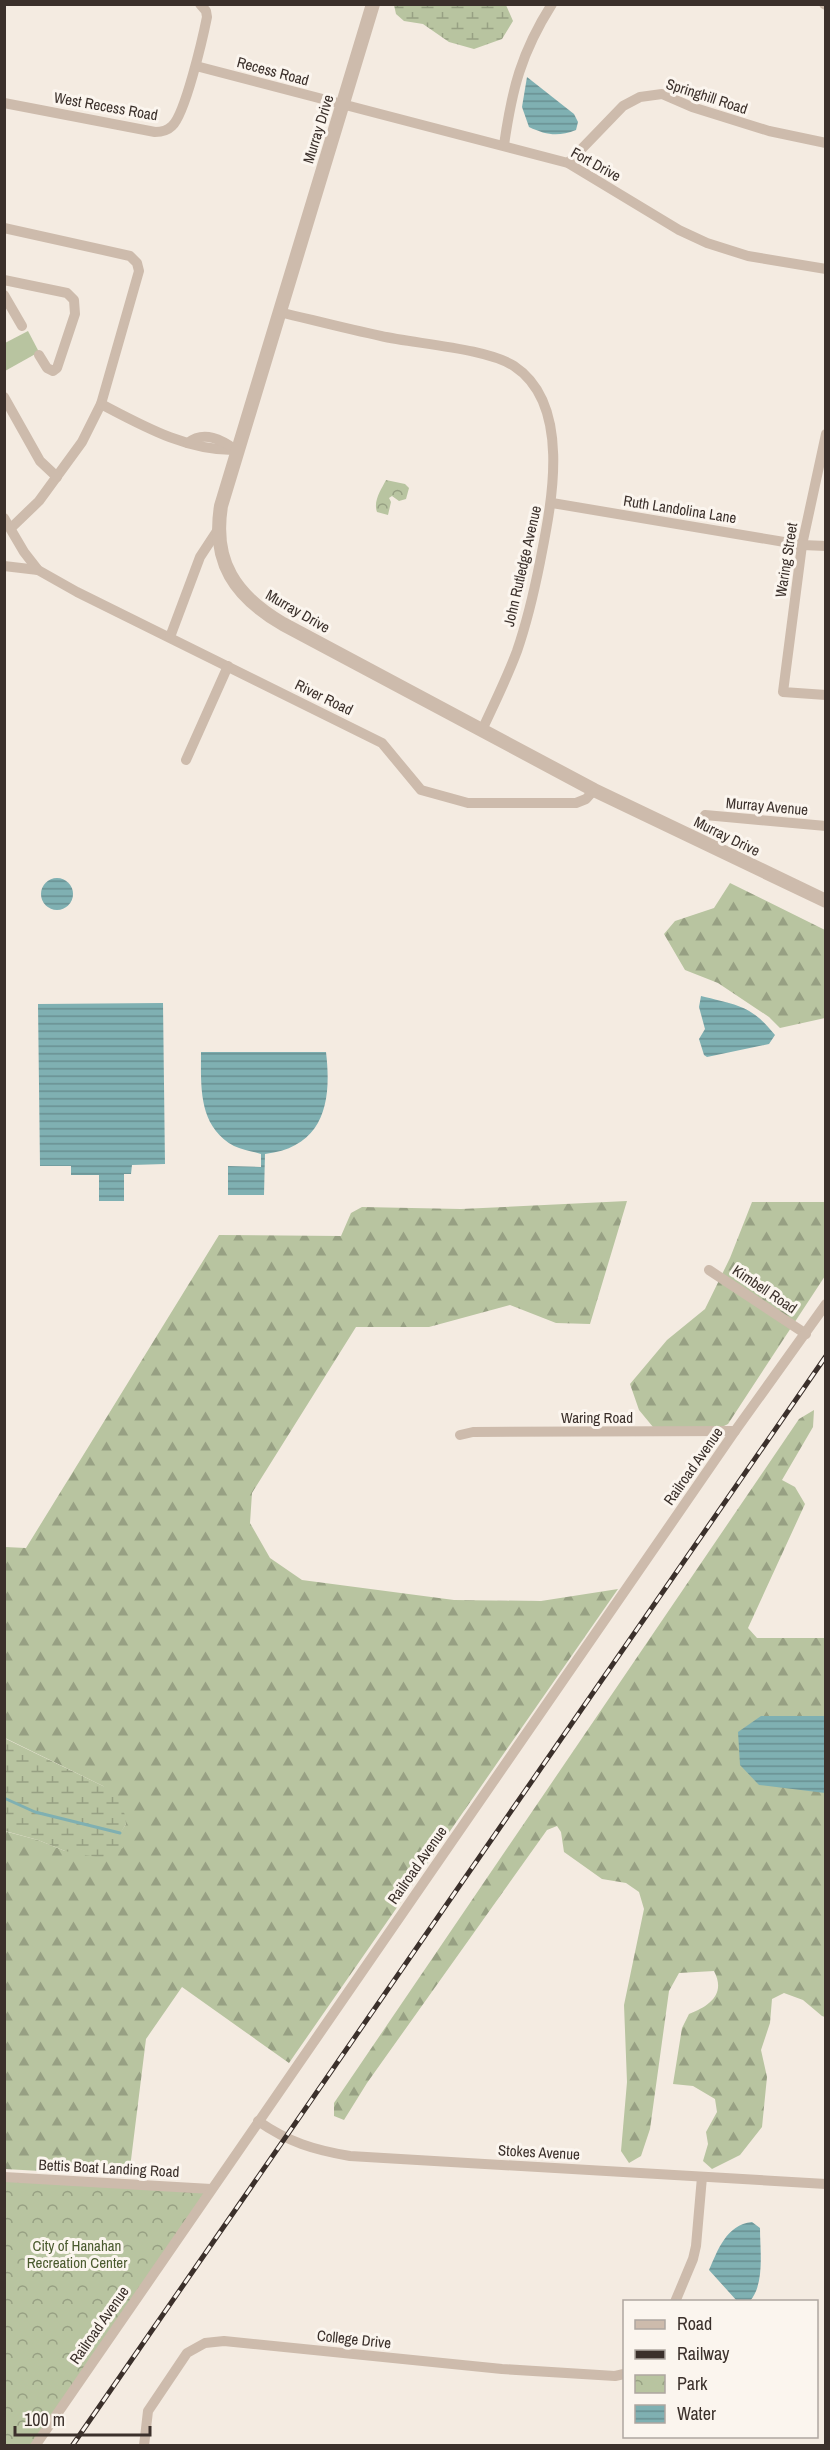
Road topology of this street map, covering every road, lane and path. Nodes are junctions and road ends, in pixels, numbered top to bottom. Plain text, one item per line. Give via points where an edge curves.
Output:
1 (200, 4) edge
2 (373, 4) edge
3 (552, 4) edge
4 (196, 66) junction
5 (4, 103) edge
6 (343, 105) junction
7 (825, 143) edge
8 (504, 145) junction
9 (568, 163) junction
10 (4, 228) edge
11 (825, 269) edge
12 (4, 280) edge
13 (4, 295) edge
14 (279, 312) junction
15 (22, 326) dead end
16 (39, 354) dead end
17 (4, 397) edge
18 (100, 404) junction
19 (825, 434) edge
20 (236, 450) junction
21 (57, 477) junction
22 (552, 503) junction
23 (4, 518) edge
24 (10, 528) junction
25 (219, 528) junction
26 (802, 544) junction
27 (825, 546) edge
28 (4, 567) edge
29 (38, 570) junction
30 (170, 637) junction
31 (228, 666) junction
32 (825, 695) edge
33 (482, 730) junction
34 (186, 760) dead end
35 (594, 790) junction
36 (705, 815) dead end
37 (825, 826) edge
38 (825, 901) edge
39 (709, 1270) dead end
40 (825, 1304) edge
41 (806, 1334) junction
42 (735, 1431) junction
43 (460, 1435) dead end
44 (258, 2121) junction
45 (702, 2176) junction
46 (4, 2177) edge
47 (825, 2184) edge
48 (211, 2189) junction
49 (675, 2300) edge
50 (623, 2374) edge
51 (34, 2445) edge
52 (144, 2445) edge

1 - 4 street via 207,17
2 - 6 street, Murray Drive
3 - 8 street via 533,34 519,68
4 - 5 street, West Recess Road via 177,119 162,132
4 - 6 street, Recess Road
6 - 8 street, Fort Drive
6 - 14 street, Murray Drive
7 - 9 street, Springhill Road via 770,132 662,93 623,106
8 - 9 street, Fort Drive
9 - 11 street, Fort Drive via 707,243 748,256
10 - 18 street via 120,253 137,263 138,273
12 - 16 street via 67,293 74,300 75,314 57,368 47,368
13 - 15 street
14 - 20 street, Murray Drive
14 - 22 street, John Rutledge Avenue via 382,337 483,354 513,366 535,385 548,416 553,454
17 - 21 street via 40,461
18 - 20 street via 188,443
18 - 21 street via 82,442
19 - 26 street, Waring Street
20 - 25 street, Murray Drive
21 - 24 street via 39,501
22 - 26 street, Ruth Landolina Lane
22 - 33 street, John Rutledge Avenue via 517,651
23 - 24 street
24 - 29 street
25 - 30 street via 200,557
25 - 33 street, Murray Drive via 227,570 241,592 260,609
26 - 27 street, Ruth Landolina Lane
26 - 32 street, Waring Street via 783,692
28 - 29 street
29 - 30 street, River Road
30 - 31 street, River Road
31 - 34 street
31 - 35 street, River Road via 382,743 421,790 468,803 576,803
33 - 35 street, Murray Drive
35 - 38 street, Murray Drive
36 - 37 street, Murray Avenue
39 - 41 street, Kimbell Road
40 - 41 street, Railroad Avenue
41 - 42 street, Railroad Avenue
42 - 43 street, Waring Road
42 - 44 street, Railroad Avenue
44 - 45 street, Stokes Avenue via 284,2138 350,2156
44 - 48 street, Railroad Avenue
45 - 47 street, Stokes Avenue
45 - 49 street via 696,2246
46 - 48 street, Bettis Boat Landing Road
48 - 51 street, Railroad Avenue
50 - 52 street, College Drive via 502,2369 224,2341 205,2343 187,2353 148,2411

